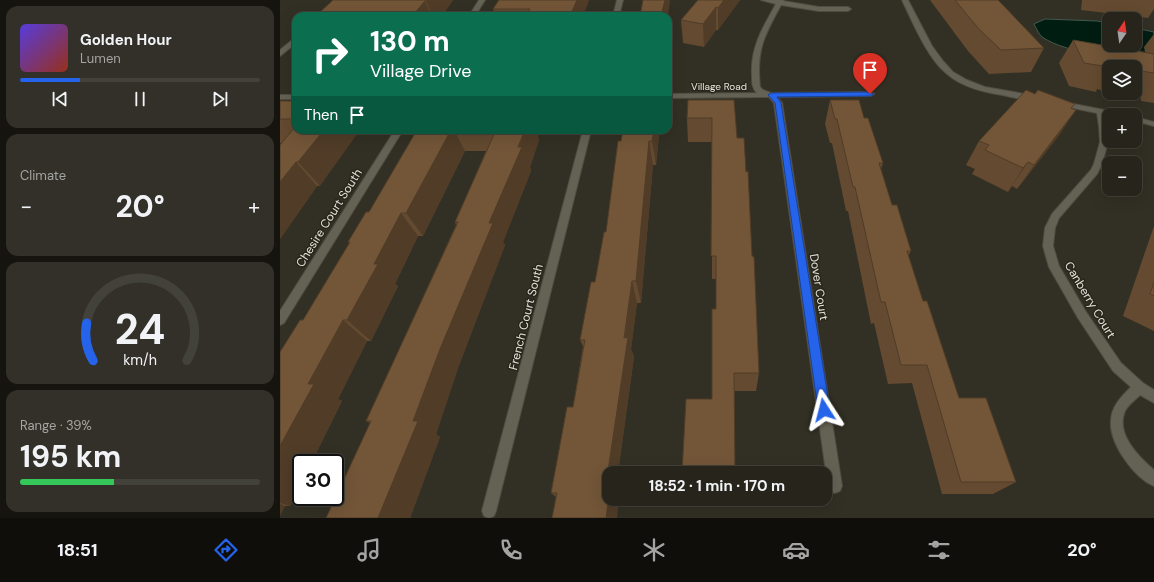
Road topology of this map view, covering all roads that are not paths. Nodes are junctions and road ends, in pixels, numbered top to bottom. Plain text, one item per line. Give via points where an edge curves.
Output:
1 (482, 0) edge
2 (620, 0) edge
3 (764, 0) edge
4 (905, 0) edge
5 (780, 1) edge
6 (848, 9) dead end
7 (474, 12) edge
8 (617, 12) edge
9 (292, 43) edge
10 (280, 54) edge
11 (870, 94) dead end
12 (771, 95) junction
13 (672, 96) edge
14 (292, 97) edge
15 (280, 98) edge
16 (1038, 99) edge
17 (1054, 102) edge
18 (1100, 111) joint
19 (1142, 121) edge
20 (1154, 124) edge
21 (396, 134) edge
22 (586, 134) edge
23 (280, 320) edge
24 (1139, 387) junction
25 (1154, 397) edge
26 (1154, 479) edge
27 (836, 486) dead end
28 (489, 511) dead end

1 - 7 street
2 - 8 street
3 - 5 street
4 - 16 street via 932,49 955,77 985,89
5 - 6 street via 819,9
5 - 12 street via 760,36 755,52 756,88
9 - 10 street
11 - 12 street, Village Road
12 - 13 street, Village Road
12 - 27 street, Dover Court via 778,103
14 - 15 street
17 - 18 street
18 - 24 street, Canberry Court via 1105,129 1104,147 1098,165 1055,216 1050,228 1048,246 1054,266 1082,316 1117,366
19 - 20 street
21 - 23 street, Chesire Court South
22 - 28 street, French Court South
24 - 25 street, Canberry Court
24 - 26 street via 1119,410 1117,427 1123,446 1134,462

